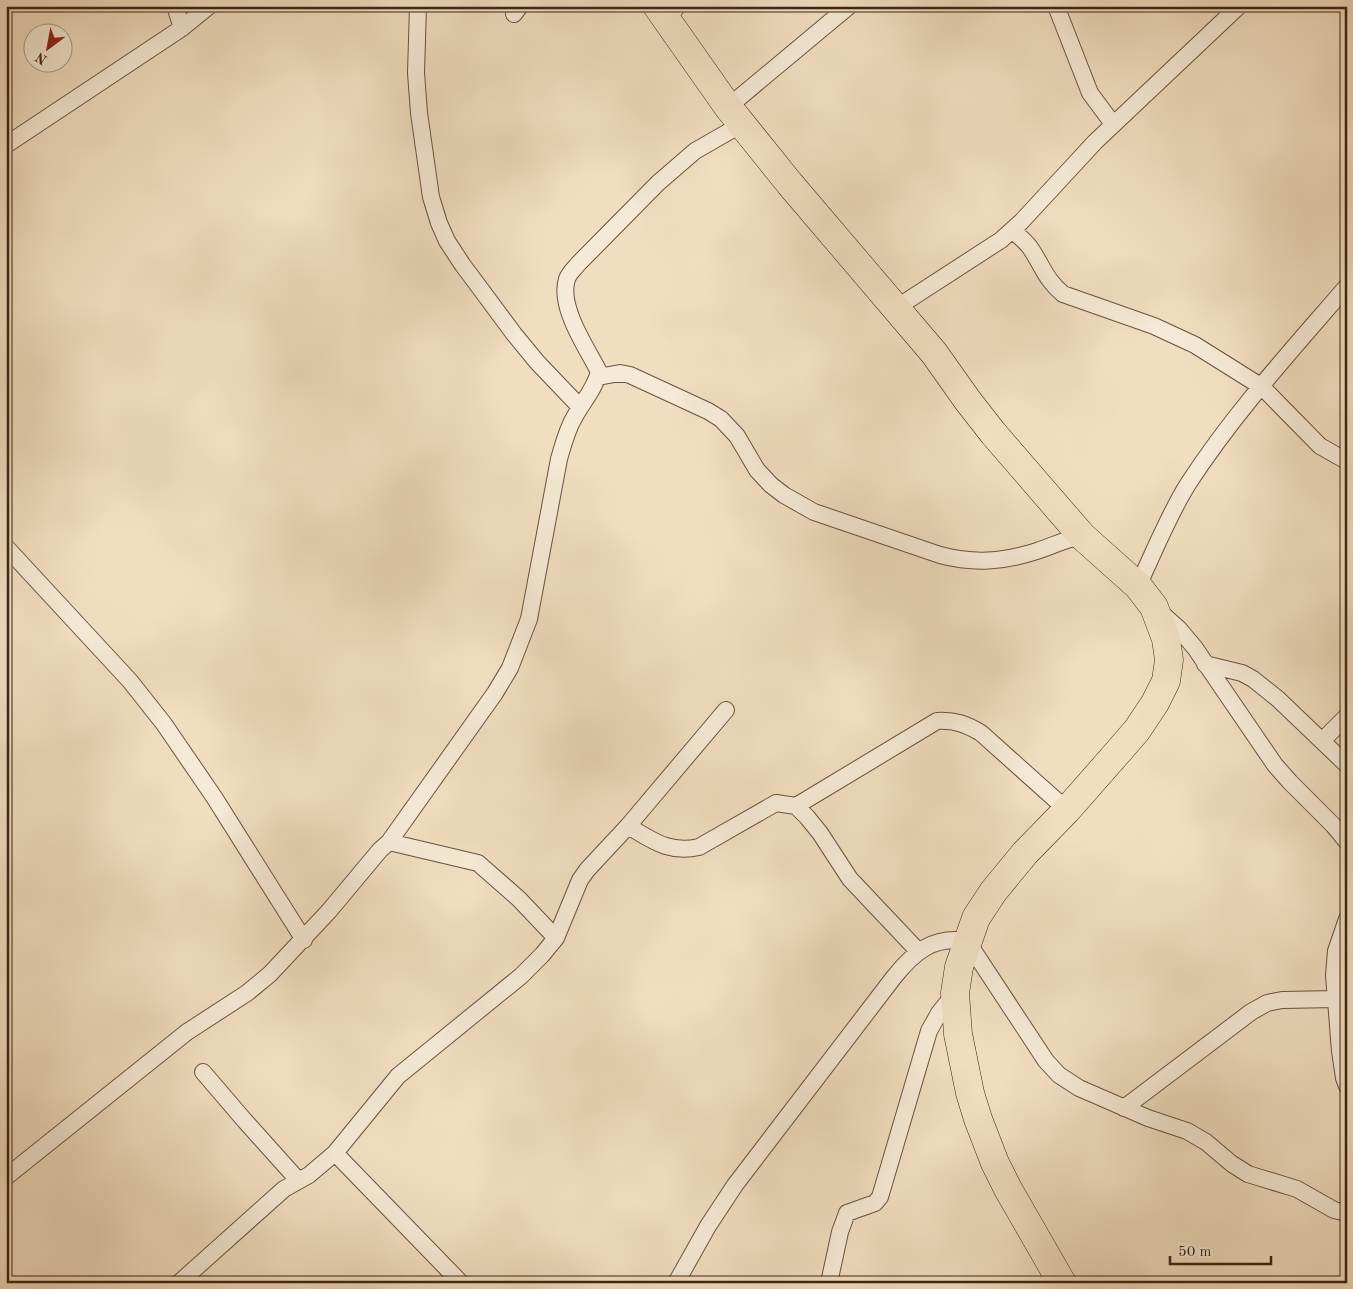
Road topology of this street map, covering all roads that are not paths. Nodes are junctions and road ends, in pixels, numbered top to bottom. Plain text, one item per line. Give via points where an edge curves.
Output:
1 (175, 6) edge
2 (209, 6) edge
3 (418, 6) edge
4 (849, 6) edge
5 (1056, 6) edge
6 (1239, 6) edge
7 (667, 10) edge
8 (182, 28) junction
9 (735, 116) junction
10 (1113, 124) junction
11 (6, 145) edge
12 (1012, 230) junction
13 (1347, 286) edge
14 (896, 308) junction
15 (598, 377) junction
16 (1262, 386) junction
17 (580, 407) junction
18 (1347, 460) edge
19 (1082, 536) junction
20 (6, 547) edge
21 (1146, 597) junction
22 (1205, 664) junction
23 (726, 710) dead end
24 (1347, 716) edge
25 (1322, 741) junction
26 (1347, 765) edge
27 (796, 806) junction
28 (1067, 810) junction
29 (628, 826) junction
30 (389, 842) junction
31 (1347, 842) edge
32 (1347, 919) edge
33 (556, 938) junction
34 (304, 940) junction
35 (967, 941) junction
36 (919, 952) junction
37 (955, 993) junction
38 (1336, 999) junction
39 (204, 1072) dead end
40 (1347, 1086) edge
41 (1124, 1108) junction
42 (335, 1153) junction
43 (6, 1177) edge
44 (298, 1180) junction
45 (1347, 1213) edge
46 (179, 1283) edge
47 (461, 1283) edge
48 (676, 1283) edge
49 (829, 1283) edge
50 (1062, 1283) edge

1 - 8 street
2 - 8 street
3 - 17 street via 416,64 419,113 431,198 439,223 462,264 514,334
4 - 9 street
5 - 10 street via 1090,93
6 - 10 street
7 - 9 highway
8 - 11 street
9 - 14 highway
9 - 15 street via 658,183 568,278 565,291 572,318 599,372
10 - 12 street
12 - 14 street
12 - 16 street via 1031,249 1053,285 1063,294 1175,335
13 - 16 street
14 - 19 highway via 934,353 993,434
15 - 17 street
15 - 19 street via 620,372 630,375 708,411 738,436 757,470 790,499 814,512 931,552 962,560 1000,560
16 - 18 street via 1320,446
16 - 21 street via 1210,452 1170,516
17 - 30 street via 565,436 529,619 510,668
19 - 21 highway
20 - 34 street via 130,681 164,724
21 - 22 street via 1179,630
21 - 28 highway via 1166,639 1169,660 1166,681 1136,730
22 - 25 street via 1242,673 1278,699
22 - 31 street via 1280,771
23 - 29 street
24 - 25 street
25 - 26 street
27 - 28 street via 937,721 952,720 981,733
27 - 29 street via 776,803 699,847 686,850 666,847
27 - 36 street via 820,833 850,879
28 - 35 highway via 993,892 976,918
29 - 33 street via 580,880
30 - 33 street via 478,863
30 - 34 street
32 - 38 street via 1336,951
33 - 42 street via 521,976 398,1076
34 - 43 street via 247,993 187,1032
35 - 36 street via 941,941
35 - 37 highway
35 - 41 street via 1046,1061 1079,1088
36 - 48 street via 909,958 735,1185
37 - 49 street via 929,1031 880,1197 875,1203 847,1213
37 - 50 highway via 963,1062 986,1141 1008,1189
38 - 40 street via 1340,1051
38 - 41 street via 1267,1003
39 - 44 street
41 - 45 street via 1188,1131 1248,1174 1297,1189 1334,1210
42 - 44 street
42 - 47 street
44 - 46 street

